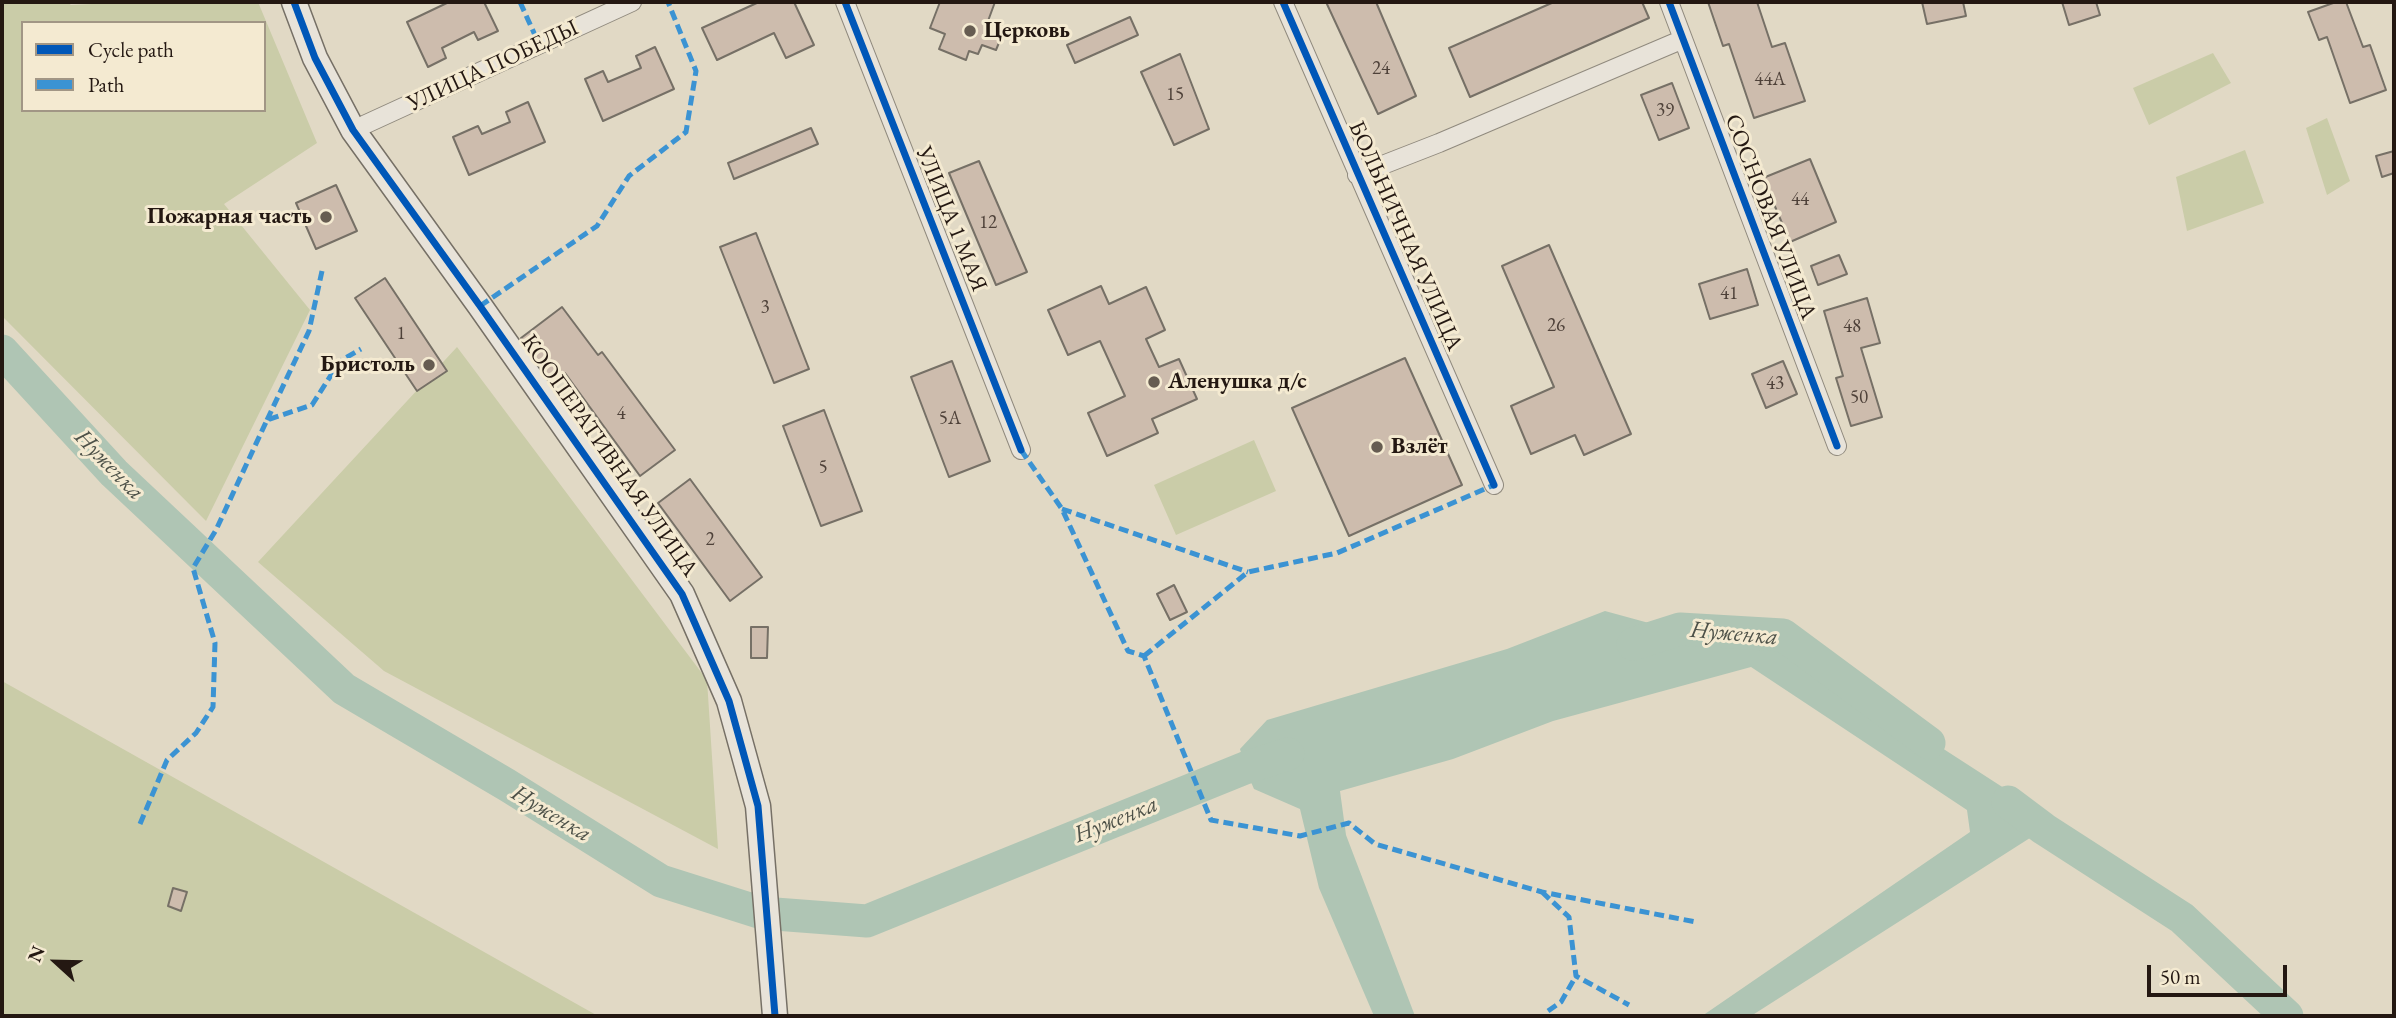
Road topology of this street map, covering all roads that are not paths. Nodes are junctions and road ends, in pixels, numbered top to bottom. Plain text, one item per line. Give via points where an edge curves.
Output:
1 (294, 2) edge
2 (632, 2) edge
3 (845, 2) edge
4 (1283, 2) edge
5 (1668, 2) edge
6 (1681, 40) junction
7 (353, 130) junction
8 (1357, 175) junction
9 (1837, 446) dead end
10 (1021, 450) dead end
11 (1494, 485) dead end
12 (775, 1016) edge

1 - 7 street, КООПЕРАТИВНАЯ УЛИЦА via 315,58
2 - 7 street, УЛИЦА ПОБЕДЫ
3 - 10 street, УЛИЦА 1 МАЯ
4 - 8 street, БОЛЬНИЧНАЯ УЛИЦА
5 - 6 street, СОСНОВАЯ УЛИЦА
6 - 8 street
6 - 9 street, СОСНОВАЯ УЛИЦА
7 - 12 street, КООПЕРАТИВНАЯ УЛИЦА via 682,594 729,701 758,806
8 - 11 street, БОЛЬНИЧНАЯ УЛИЦА

